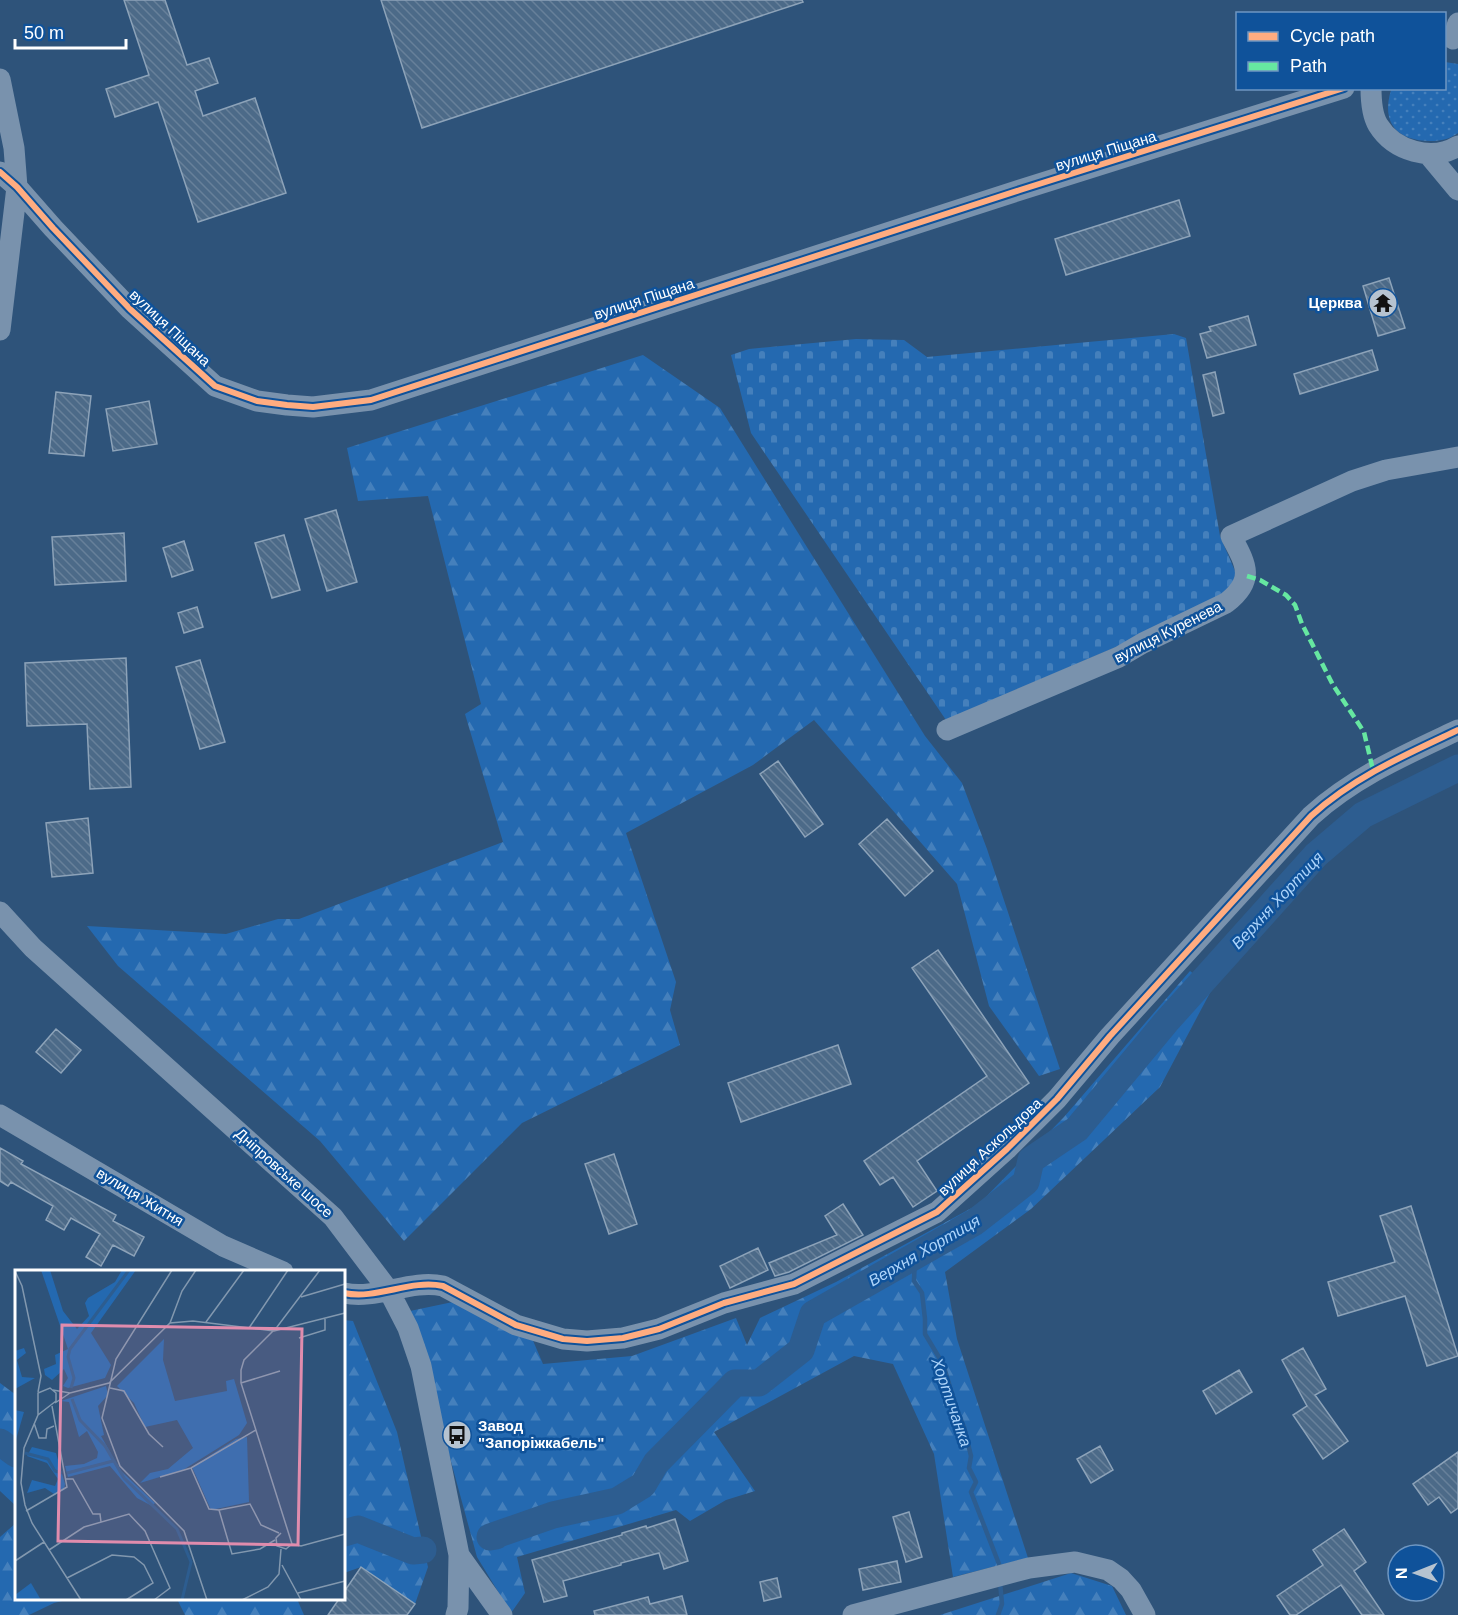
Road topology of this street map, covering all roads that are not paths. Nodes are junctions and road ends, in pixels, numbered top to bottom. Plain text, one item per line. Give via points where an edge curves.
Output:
1 (0, 79) edge
2 (1338, 90) edge
3 (1371, 90) edge
4 (1458, 146) edge
5 (1428, 154) junction
6 (0, 172) edge
7 (17, 187) junction
8 (1458, 190) edge
9 (0, 330) edge
10 (1458, 457) edge
11 (947, 730) dead end
12 (1458, 730) edge
13 (0, 912) edge
14 (0, 1115) edge
15 (278, 1270) edge
16 (389, 1290) junction
17 (345, 1293) edge
18 (459, 1555) junction
19 (456, 1615) edge
20 (502, 1615) edge
21 (853, 1615) edge
22 (1145, 1615) edge

1 - 7 street via 14,147
2 - 7 street, вулиця Піщана via 371,400 314,407 257,401 215,386 130,309
3 - 5 street via 1379,126 1394,142 1410,151
4 - 5 street
5 - 8 street
6 - 7 street, вулиця Піщана
7 - 9 street
10 - 11 street, вулиця Куренева via 1386,470 1352,481 1231,536 1245,562 1247,576 1236,596 1226,603 1119,657
12 - 16 street, вулиця Аскольдова via 1373,770 1311,816 1057,1099 937,1212 794,1284 623,1338 587,1341 537,1332 432,1283
13 - 16 street, Дніпровське шосе via 33,948 333,1217
14 - 15 street, вулиця Житня via 223,1246
16 - 17 street
16 - 18 street, Дніпровське шосе via 422,1366
18 - 19 street, Дніпровське шосе
18 - 20 street
21 - 22 street via 1029,1568 1075,1562 1108,1570 1121,1579

